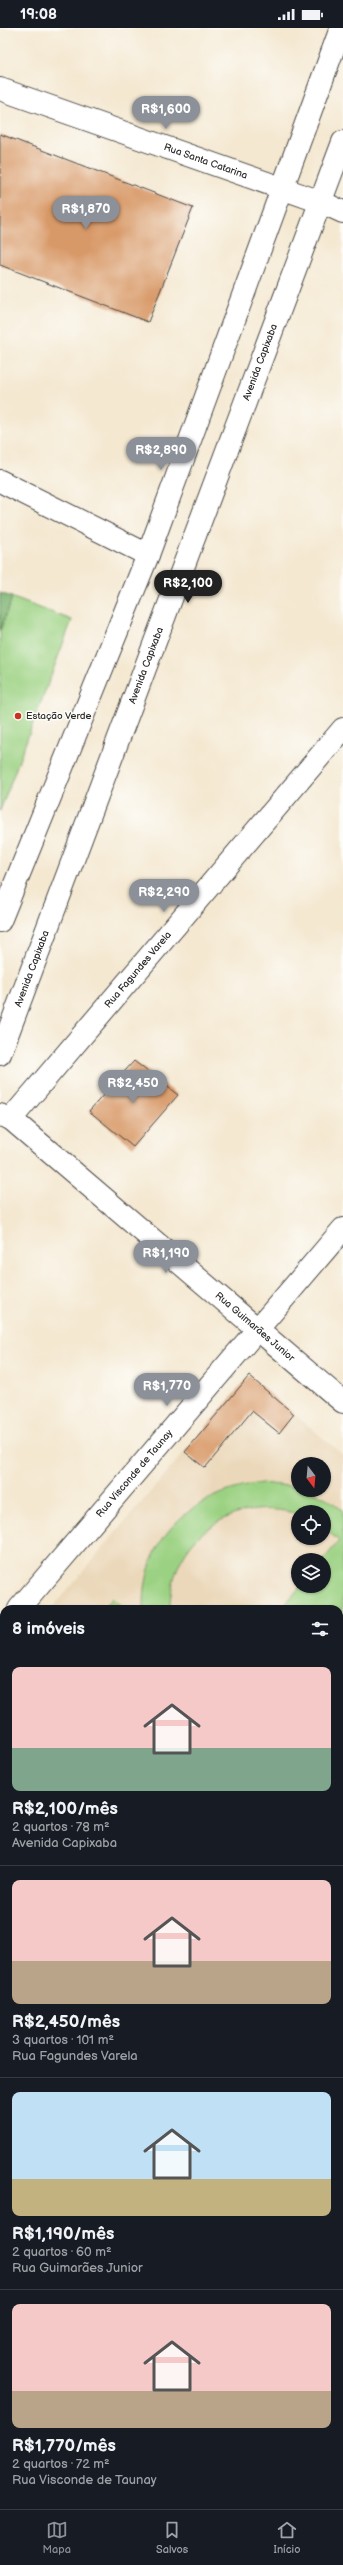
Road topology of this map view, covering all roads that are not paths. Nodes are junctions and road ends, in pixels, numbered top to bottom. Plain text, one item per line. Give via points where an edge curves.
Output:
1 (341, 28) edge
2 (0, 89) edge
3 (343, 142) edge
4 (282, 189) junction
5 (321, 202) junction
6 (343, 212) edge
7 (0, 481) edge
8 (148, 555) junction
9 (343, 729) edge
10 (0, 921) edge
11 (0, 1054) edge
12 (5, 1117) edge
13 (343, 1229) edge
14 (256, 1329) junction
15 (343, 1402) edge
16 (22, 1605) edge

1 - 4 street
2 - 4 street, Rua Santa Catarina
3 - 5 street, Avenida Capixaba
4 - 5 street, Rua Santa Catarina
4 - 8 street
5 - 6 street, Rua Santa Catarina
5 - 11 street, Avenida Capixaba
7 - 8 street
8 - 10 street
9 - 12 street, Rua Fagundes Varela
12 - 14 street, Rua Guimarães Junior
13 - 14 street, Rua Visconde de Taunay
14 - 15 street, Rua Guimarães Junior
14 - 16 street, Rua Visconde de Taunay

